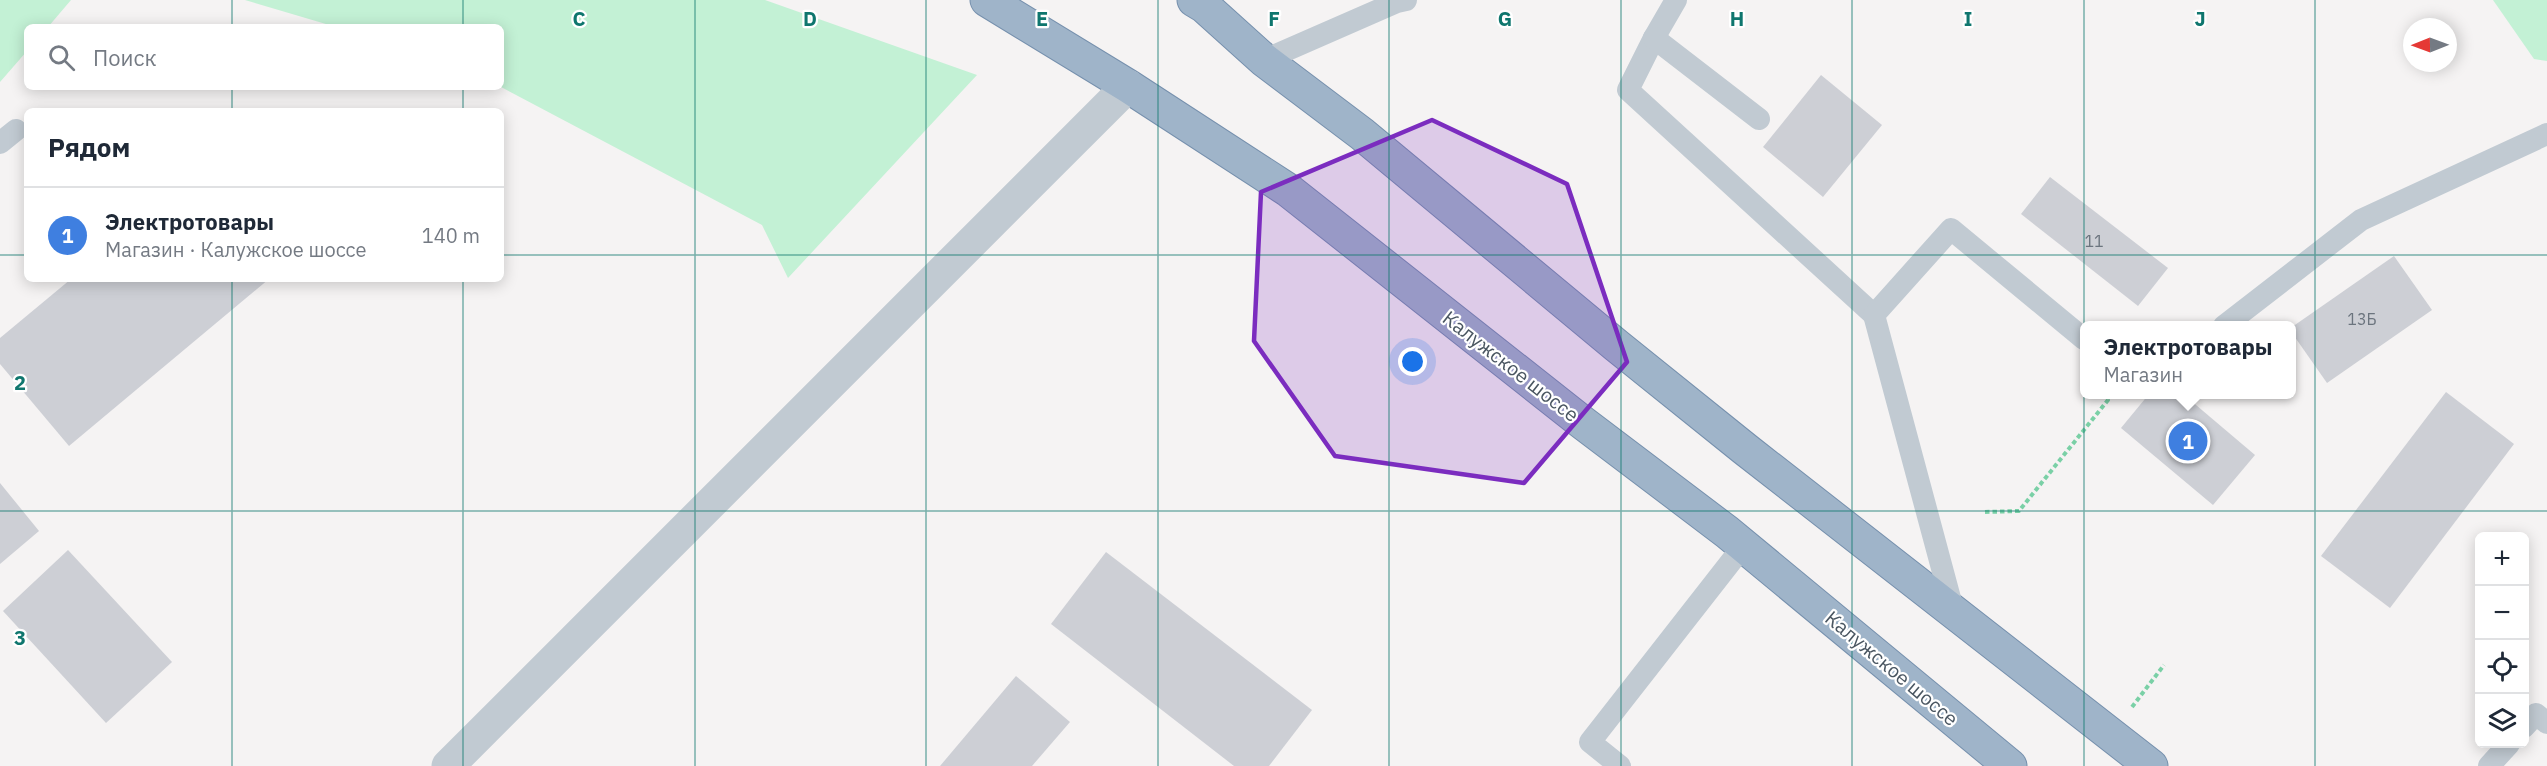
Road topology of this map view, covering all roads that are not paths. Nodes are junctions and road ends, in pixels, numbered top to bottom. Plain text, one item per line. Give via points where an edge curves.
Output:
1 (987, 0) edge
2 (1194, 0) edge
3 (1407, 0) edge
4 (1676, 0) edge
5 (1653, 38) junction
6 (1264, 60) junction
7 (1128, 86) junction
8 (1759, 118) dead end
9 (2547, 134) edge
10 (1874, 315) junction
11 (2230, 321) edge
12 (2080, 335) edge
13 (1744, 545) junction
14 (1954, 613) junction
15 (2506, 748) edge
16 (448, 766) edge
17 (1620, 766) edge
18 (2010, 766) edge
19 (2151, 766) edge
20 (2489, 766) edge

1 - 7 highway, Калужское шоссе
2 - 6 highway
3 - 6 lane
4 - 5 lane
5 - 8 lane
5 - 10 lane via 1628,90
6 - 14 highway via 1362,134 1617,346
7 - 13 highway, Калужское шоссе via 1288,190
7 - 16 street
9 - 11 lane via 2361,220
10 - 12 lane via 1951,229
10 - 14 lane
13 - 17 lane via 1590,741
13 - 18 highway, Калужское шоссе
14 - 19 highway
15 - 20 lane

